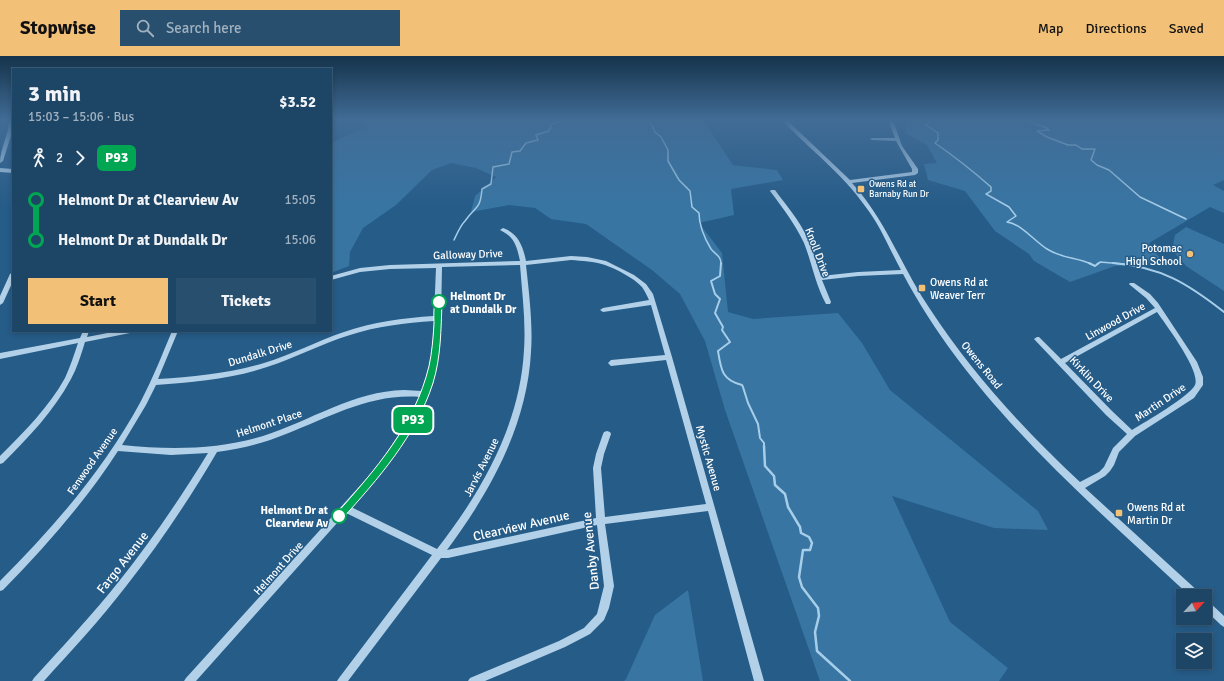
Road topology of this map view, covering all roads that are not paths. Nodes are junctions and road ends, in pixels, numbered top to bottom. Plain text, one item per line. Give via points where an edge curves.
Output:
1 (4, 149) edge
2 (814, 149) edge
3 (903, 149) edge
4 (0, 161) edge
5 (0, 170) edge
6 (12, 170) edge
7 (848, 182) junction
8 (773, 191) dead end
9 (503, 230) dead end
10 (522, 263) junction
11 (606, 263) joint
12 (439, 266) junction
13 (904, 272) junction
14 (12, 276) edge
15 (332, 278) edge
16 (818, 278) junction
17 (1132, 284) dead end
18 (653, 302) junction
19 (828, 302) dead end
20 (0, 303) edge
21 (1158, 308) junction
22 (603, 310) dead end
23 (438, 318) junction
24 (86, 332) edge
25 (125, 332) edge
26 (175, 332) edge
27 (1037, 339) dead end
28 (82, 340) junction
29 (0, 356) edge
30 (668, 357) junction
31 (1061, 362) junction
32 (611, 363) dead end
33 (155, 382) junction
34 (424, 394) junction
35 (607, 434) dead end
36 (1132, 434) junction
37 (116, 448) junction
38 (215, 449) junction
39 (0, 461) edge
40 (1079, 487) junction
41 (711, 507) junction
42 (346, 509) junction
43 (600, 521) junction
44 (439, 554) junction
45 (0, 587) edge
46 (1189, 589) edge
47 (1212, 611) edge
48 (1224, 622) edge
49 (37, 681) edge
50 (189, 681) edge
51 (342, 681) edge
52 (473, 681) edge
53 (759, 681) edge

1 - 4 street
2 - 7 street, Owens Road
3 - 7 street via 916,170 915,173
5 - 6 street
7 - 13 street, Owens Road via 878,220
8 - 16 street, Knoll Drive via 806,242
9 - 10 street, Jarvis Avenue via 512,235 518,243
10 - 11 street, Galloway Drive via 571,258
10 - 12 street, Galloway Drive
10 - 44 street, Jarvis Avenue via 528,361 516,415 500,456 479,498
11 - 18 street, Mystic Avenue via 644,285
12 - 15 street, Galloway Drive via 376,268
12 - 23 street, Helmont Drive
13 - 16 street
13 - 40 street, Owens Road via 949,342 983,386 1036,445
14 - 20 street
16 - 19 street, Knoll Drive
17 - 21 street, Martin Drive via 1148,296
18 - 22 street
18 - 30 street, Mystic Avenue
21 - 31 street, Linwood Drive
21 - 36 street, Martin Drive via 1194,362 1199,385 1191,396
23 - 33 street, Dundalk Drive via 395,321 364,328 281,360 240,372
23 - 34 street, Helmont Drive via 436,349 429,384
24 - 28 street
25 - 28 street
26 - 33 street, Fenwood Avenue
27 - 31 street, Kirklin Drive
28 - 29 street
28 - 39 street via 71,371 52,402 33,428
30 - 32 street
30 - 41 street, Mystic Avenue
31 - 36 street, Kirklin Drive
33 - 37 street, Fenwood Avenue
34 - 38 street, Helmont Place via 398,393 369,398 262,439
34 - 42 street, Helmont Drive via 413,420 380,469
35 - 43 street, Danby Avenue via 597,468
36 - 40 street, Martin Drive via 1116,450 1107,469
37 - 38 street, Helmont Place via 169,452
37 - 45 street, Fenwood Avenue via 70,510
38 - 49 street, Fargo Avenue via 182,503 135,569
40 - 46 street, Owens Road
41 - 43 street, Clearview Avenue
41 - 53 street, Mystic Avenue
42 - 44 street
42 - 50 street, Helmont Drive
43 - 44 street, Clearview Avenue via 456,553
43 - 52 street, Danby Avenue via 609,586 604,608 594,625 562,644
44 - 51 street, Jarvis Avenue
47 - 48 street

